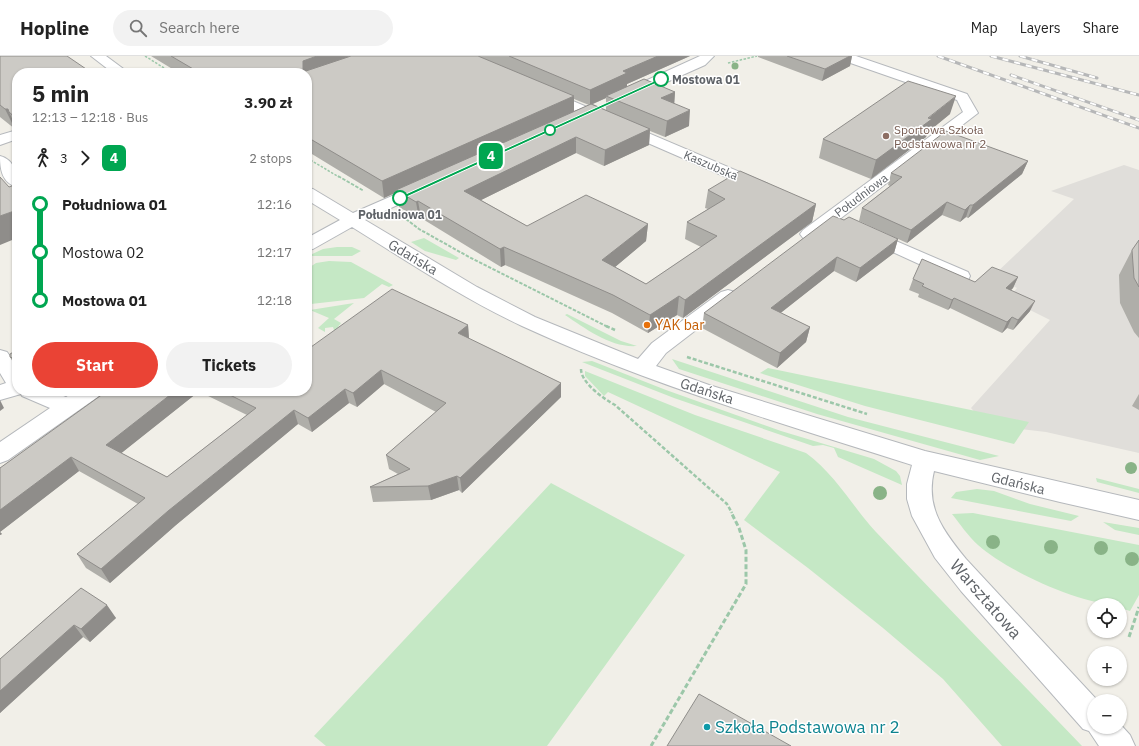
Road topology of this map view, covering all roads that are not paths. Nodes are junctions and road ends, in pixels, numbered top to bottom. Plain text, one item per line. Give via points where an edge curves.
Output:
1 (97, 56) edge
2 (844, 56) edge
3 (707, 57) edge
4 (115, 68) edge
5 (536, 89) edge
6 (616, 100) edge
7 (596, 109) junction
8 (568, 122) edge
9 (12, 136) edge
10 (0, 140) edge
11 (0, 161) edge
12 (12, 176) edge
13 (437, 181) edge
14 (774, 193) edge
15 (312, 196) edge
16 (352, 220) junction
17 (837, 220) junction
18 (312, 242) edge
19 (795, 245) edge
20 (961, 276) edge
21 (739, 288) edge
22 (0, 357) edge
23 (642, 369) junction
24 (12, 375) edge
25 (12, 388) edge
26 (0, 393) edge
27 (42, 396) edge
28 (84, 396) edge
29 (68, 407) junction
30 (0, 454) edge
31 (925, 460) junction
32 (1139, 510) edge
33 (1087, 711) edge
34 (1108, 734) edge
35 (1119, 746) edge

1 - 4 street
2 - 17 street, Południowa via 962,97 971,113
3 - 6 street
5 - 7 street, Kaszubska
7 - 8 street
7 - 14 street, Kaszubska
9 - 10 street
11 - 12 street
13 - 16 street
15 - 16 street, Gdańska
16 - 18 street
16 - 23 street, Gdańska via 470,291 528,321
17 - 19 street, Południowa
17 - 20 street
21 - 23 street via 659,348
22 - 24 street
23 - 31 street, Gdańska
25 - 26 street
27 - 29 street
28 - 29 street
29 - 30 street
31 - 32 street, Gdańska
31 - 33 street, Warsztatowa via 919,498 923,512 937,538 958,570
34 - 35 street

